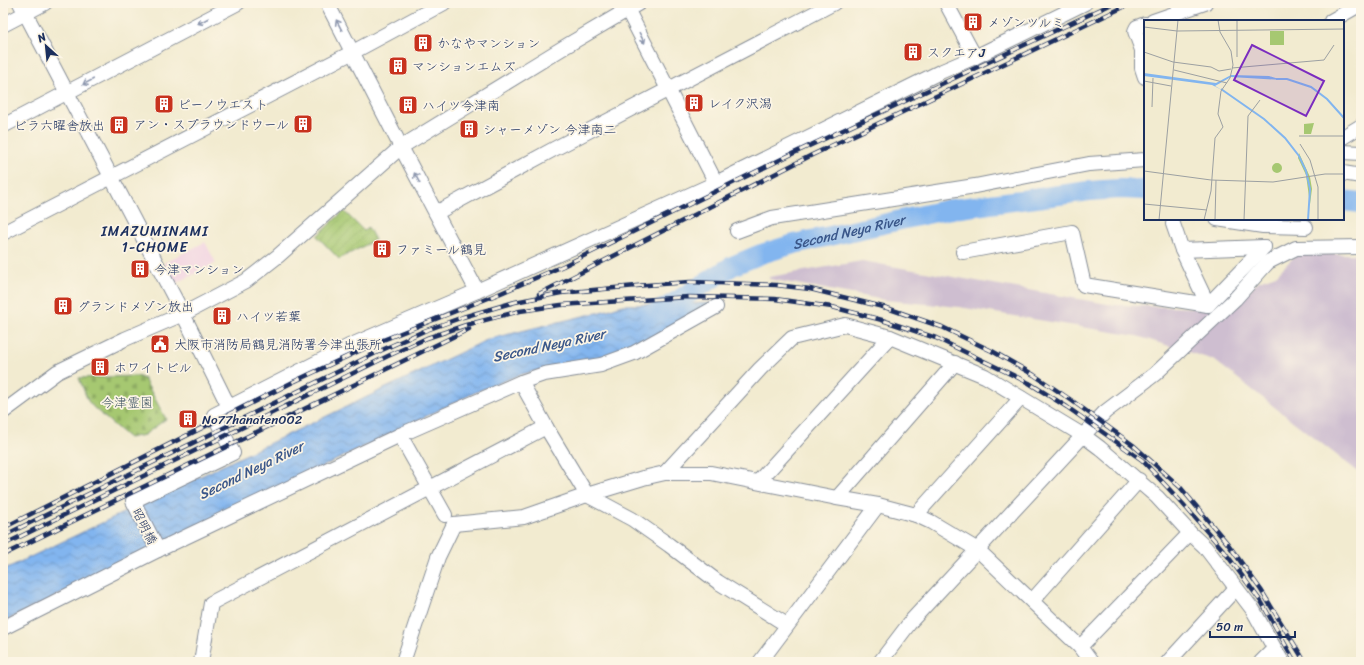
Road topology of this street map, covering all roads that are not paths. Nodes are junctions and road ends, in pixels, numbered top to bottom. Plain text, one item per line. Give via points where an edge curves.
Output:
1 (45, 3) edge
2 (238, 3) edge
3 (327, 3) edge
4 (444, 3) edge
5 (834, 3) edge
6 (946, 3) edge
7 (1085, 3) edge
8 (1205, 3) edge
9 (1361, 4) edge
10 (630, 5) edge
11 (23, 8) edge
12 (1156, 20) edge
13 (1333, 20) edge
14 (1144, 24) edge
15 (3, 25) edge
16 (353, 52) junction
17 (975, 57) junction
18 (1144, 74) edge
19 (668, 90) junction
20 (67, 93) junction
21 (3, 126) edge
22 (1361, 126) edge
23 (1344, 136) edge
24 (401, 147) junction
25 (1344, 152) edge
26 (1361, 153) edge
27 (1144, 160) edge
28 (1344, 173) edge
29 (1361, 176) edge
30 (111, 177) junction
31 (716, 183) junction
32 (436, 213) junction
33 (1232, 220) edge
34 (1263, 222) edge
35 (1173, 224) dead end
36 (1306, 227) dead end
37 (737, 231) dead end
38 (3, 233) edge
39 (1264, 247) junction
40 (1361, 247) edge
41 (1182, 250) junction
42 (963, 252) dead end
43 (1268, 262) junction
44 (477, 291) junction
45 (1208, 305) junction
46 (716, 307) dead end
47 (183, 314) junction
48 (890, 337) junction
49 (955, 363) junction
50 (521, 382) junction
51 (1021, 398) junction
52 (229, 407) junction
53 (3, 412) edge
54 (546, 427) junction
55 (400, 435) junction
56 (1084, 436) junction
57 (665, 473) junction
58 (1139, 480) junction
59 (758, 482) junction
60 (430, 488) junction
61 (587, 495) junction
62 (837, 498) junction
63 (878, 504) junction
64 (916, 515) junction
65 (449, 517) junction
66 (1190, 533) junction
67 (158, 550) junction
68 (978, 550) junction
69 (1236, 588) junction
70 (1032, 601) junction
71 (787, 625) junction
72 (3, 628) edge
73 (1080, 647) junction
74 (1274, 649) junction
75 (201, 662) edge
76 (403, 662) edge
77 (760, 662) edge
78 (880, 662) edge
79 (1091, 662) edge
80 (1168, 662) edge
81 (1261, 662) edge
82 (1282, 662) edge

1 - 11 street
2 -> 20 street
16 -> 3 street
4 - 16 street
5 - 19 street
6 - 17 street
7 - 17 street
8 - 12 street
9 - 13 street
10 -> 19 street
10 - 24 street
11 - 15 street
11 - 20 street
14 - 18 street via 1137,26 1135,31 1142,50
16 - 24 street
16 - 30 street
17 - 31 street
19 - 31 street
19 - 32 street
20 - 21 street
20 - 30 street
22 - 23 street
32 -> 24 street
24 - 47 street via 246,282
25 - 26 street
27 - 37 street via 1089,164 975,186 772,218
28 - 29 street
30 - 38 street
30 - 47 street
31 - 44 street
32 - 44 street
33 - 34 street
34 - 36 street
34 - 39 street
35 - 41 street
39 - 41 street
39 - 43 street
39 - 45 street
40 - 43 street via 1296,248
41 - 45 street
42 - 45 street via 1072,232 1084,286
43 - 56 street via 1224,310 1155,374 1106,412
44 - 52 street via 349,346
46 - 50 street via 634,353 601,365 544,374
47 - 52 street
47 - 53 street via 57,372
48 - 49 street
48 - 57 street via 845,325 792,338 760,369
48 - 59 street
49 - 51 street via 985,376
49 - 62 street
50 - 54 street
50 - 55 street
51 - 56 street
51 - 64 street
52 - 67 street, 昭明橋 via 214,415 233,453 133,501
54 - 60 street
54 - 61 street
55 - 60 street
55 - 67 street
56 - 58 street
56 - 68 street
57 - 59 street via 711,473
57 - 61 street
58 - 66 street
58 - 70 street
59 - 62 street
60 - 65 street
60 - 75 street via 211,603
61 - 65 street via 524,517
61 - 71 street via 632,519 718,582
62 - 63 street
63 - 64 street
63 - 71 street
64 - 68 street
65 - 76 street
66 - 69 street via 1205,547
66 - 73 street
67 - 72 street
68 - 70 street
68 - 78 street via 912,620
69 - 74 street via 1253,610
69 - 80 street
70 - 73 street
71 - 77 street
73 - 79 street
74 - 81 street
74 - 82 street

